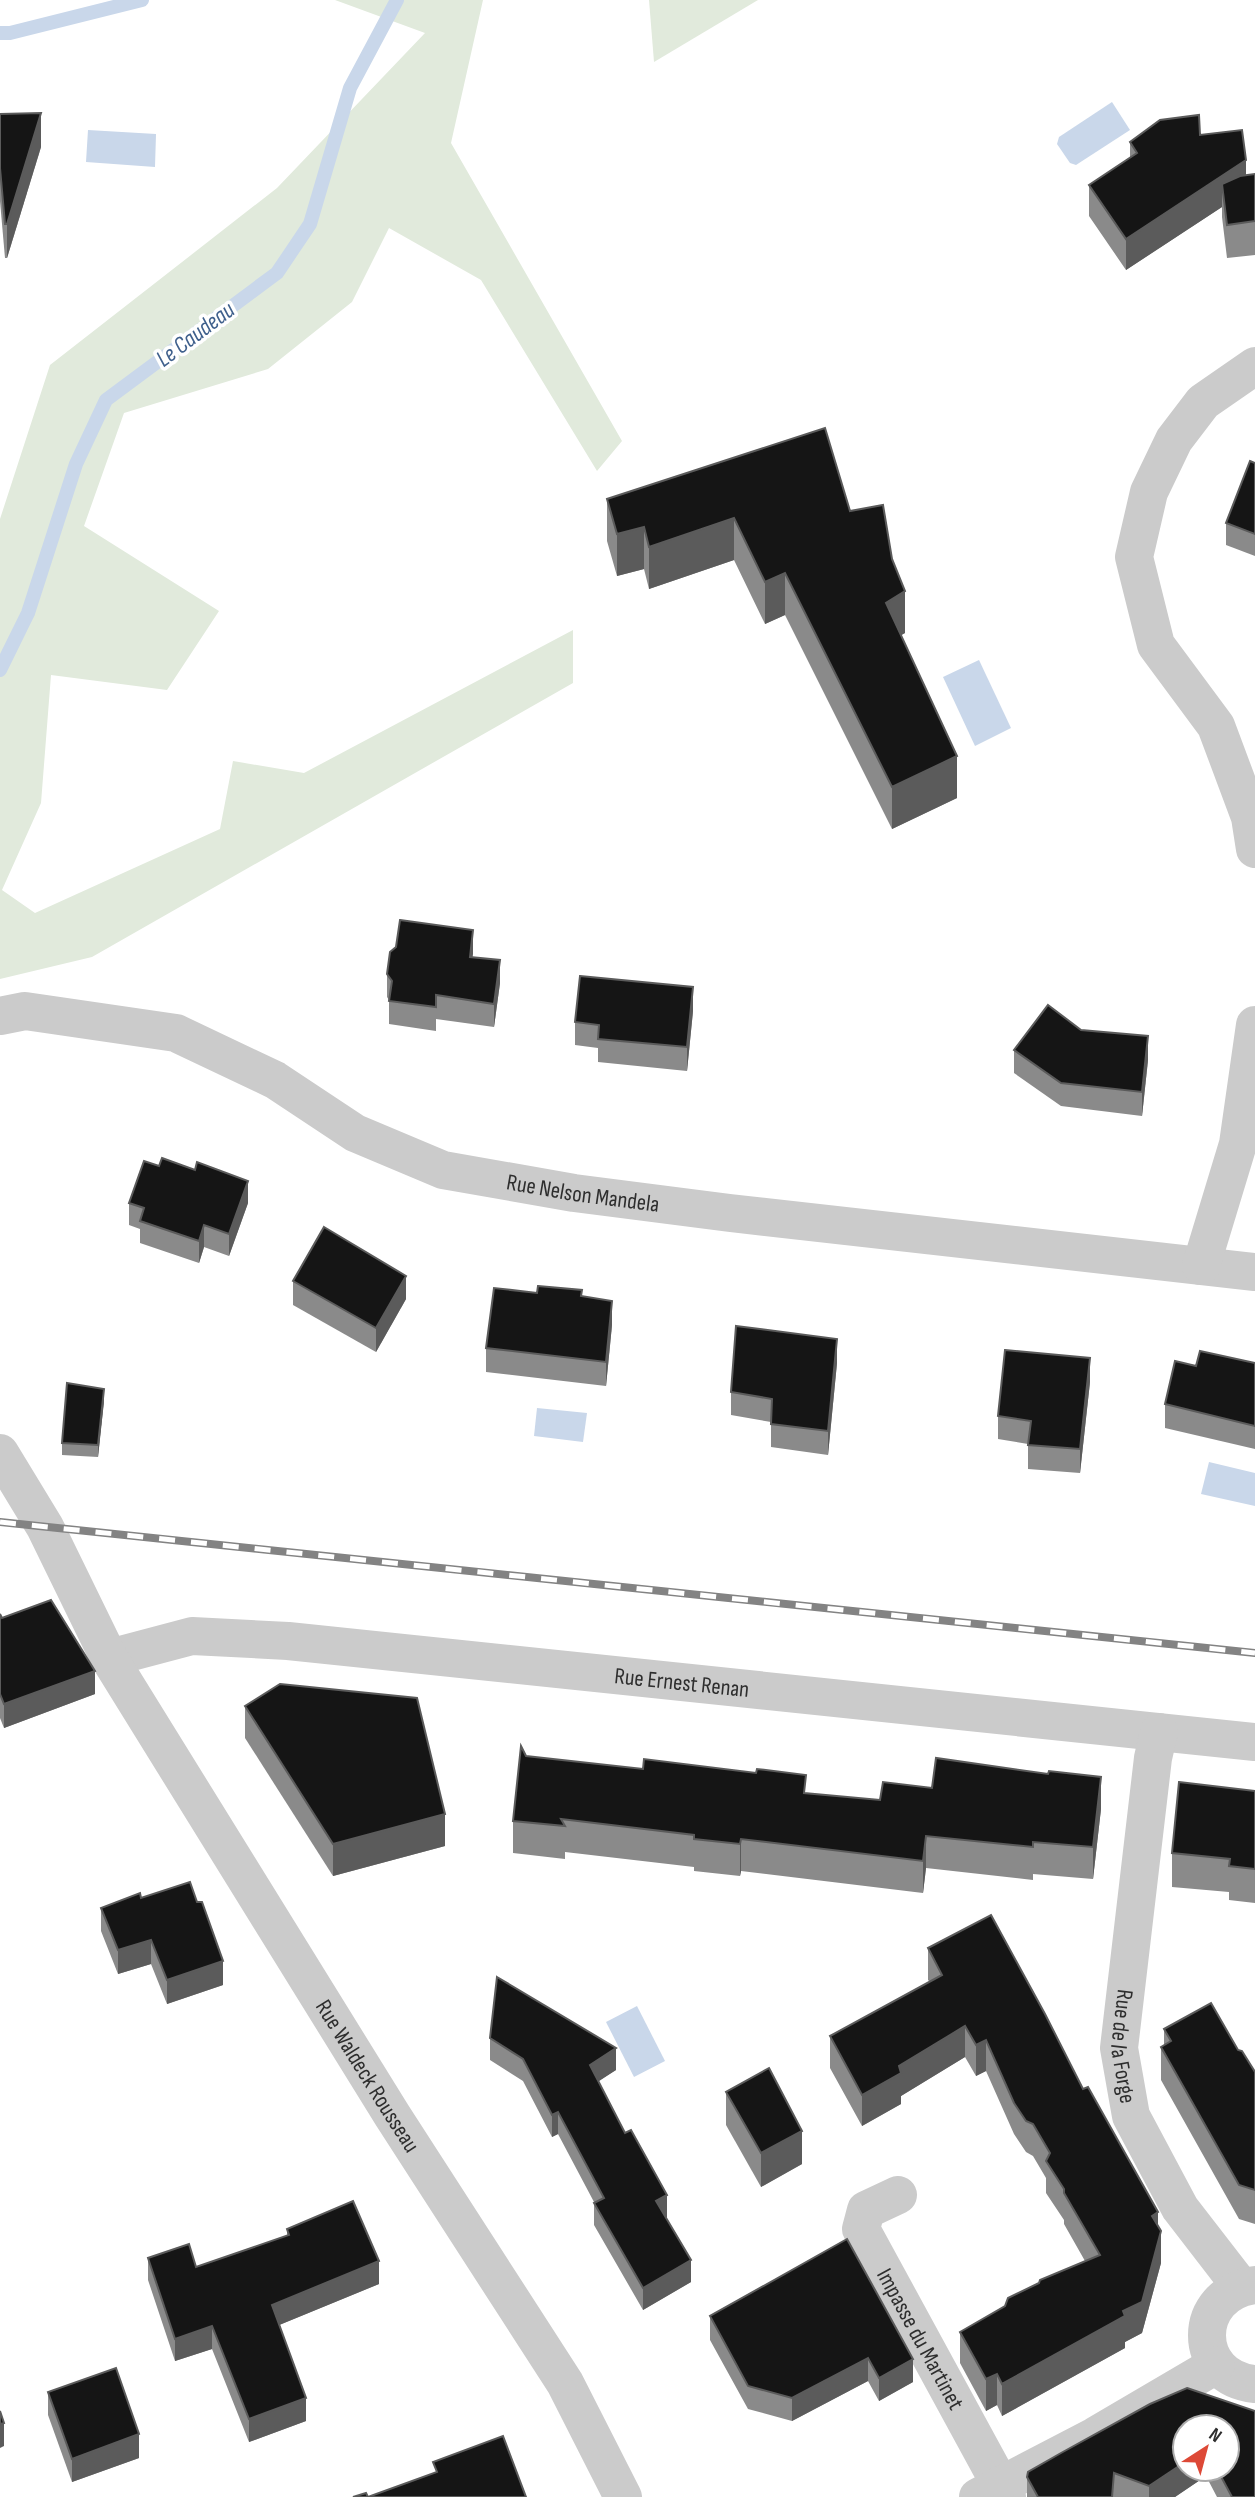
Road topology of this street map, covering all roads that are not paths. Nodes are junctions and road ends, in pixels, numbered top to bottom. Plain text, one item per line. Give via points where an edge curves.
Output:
1 (1255, 366) edge
2 (1255, 849) edge
3 (0, 1016) edge
4 (1255, 1025) edge
5 (1201, 1266) junction
6 (1255, 1272) edge
7 (0, 1453) edge
8 (109, 1658) junction
9 (1159, 1732) junction
10 (1255, 1742) edge
11 (898, 2195) dead end
12 (1248, 2286) edge
13 (1216, 2365) junction
14 (1255, 2384) edge
15 (995, 2493) edge
16 (624, 2497) edge

1 - 2 street via 1203,402 1174,440 1149,492 1134,557 1156,645 1216,726 1250,817
3 - 5 street, Rue Nelson Mandela via 25,1011 176,1033 275,1080 355,1133 443,1170 717,1212
4 - 5 street via 1238,1144
5 - 6 street, Rue Nelson Mandela
7 - 8 street, Rue Waldeck Rousseau via 45,1527
8 - 9 street, Rue Ernest Renan via 192,1636 288,1641
8 - 16 street, Rue Waldeck Rousseau via 565,2384
9 - 10 street, Rue Ernest Renan
9 - 12 street, Rue de la Forge via 1119,2048 1130,2116 1180,2208
11 - 15 street, Impasse du Martinet via 866,2210 861,2229
12 - 13 street via 1227,2294 1209,2320 1206,2336
13 - 14 street via 1228,2376
13 - 15 street

